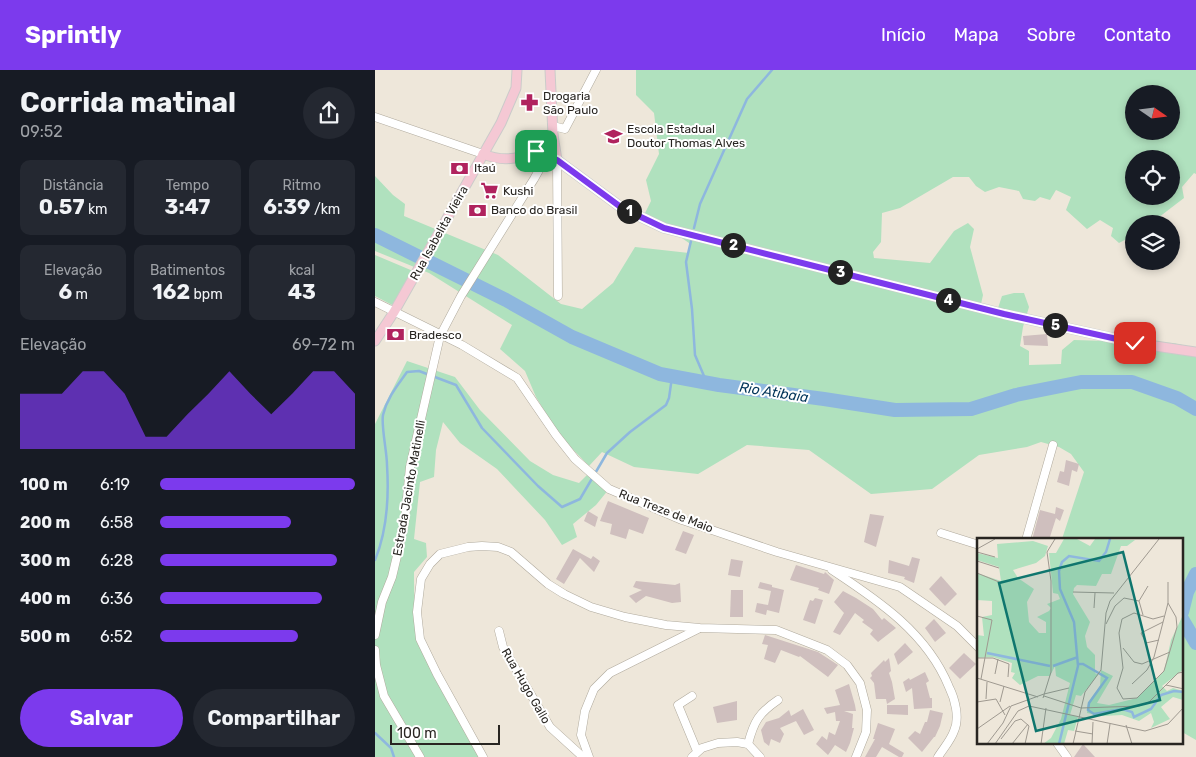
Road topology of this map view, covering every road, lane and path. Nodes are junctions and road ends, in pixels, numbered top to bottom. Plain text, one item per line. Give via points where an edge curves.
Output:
1 (517, 70) edge
2 (550, 70) edge
3 (596, 70) edge
4 (375, 117) edge
5 (553, 131) junction
6 (536, 151) junction
7 (483, 154) junction
8 (547, 156) junction
9 (557, 160) junction
10 (557, 296) dead end
11 (375, 302) edge
12 (394, 312) junction
13 (440, 336) junction
14 (375, 341) edge
15 (1196, 352) edge
16 (1053, 445) dead end
17 (941, 533) dead end
18 (1026, 538) edge
19 (977, 544) edge
20 (825, 565) junction
21 (700, 628) junction
22 (499, 631) dead end
23 (375, 634) edge
24 (977, 646) edge
25 (375, 650) edge
26 (692, 696) dead end
27 (778, 700) dead end
28 (581, 735) junction
29 (566, 741) junction
30 (748, 744) junction
31 (1058, 744) edge
32 (695, 754) edge
33 (420, 757) edge
34 (483, 757) edge
35 (583, 757) edge
36 (589, 757) edge
37 (760, 757) edge
38 (856, 757) edge
39 (938, 757) edge
40 (1067, 757) edge

1 - 7 main road, Rua Isabelita Vieira via 512,100
2 - 5 main road
3 - 5 street via 565,129
4 - 7 street
5 - 6 main road
5 - 9 main road
6 - 7 main road via 504,160
6 - 8 main road
7 - 12 main road, Rua Isabelita Vieira
8 - 9 main road
8 - 13 street, Estrada Jacinto Matinelli
9 - 10 street
9 - 15 main road via 622,208 664,228 1004,314 1135,343
11 - 12 street, Rua Treze de Maio
12 - 13 street, Rua Treze de Maio
12 - 14 main road, Rua Isabelita Vieira
13 - 20 street, Rua Treze de Maio via 517,378 555,435 575,459 609,489 682,520
13 - 23 street, Estrada Jacinto Matinelli via 410,467 405,519 397,556
16 - 18 street
17 - 19 street
20 - 24 street, Rua Treze de Maio via 900,587 957,626
20 - 39 street via 901,620 925,645 944,674 956,702 955,730
21 - 28 street via 610,673 594,689 585,710
21 - 34 street via 625,618 591,607 548,584 511,552 498,547 468,547 440,554 421,580 417,612 420,639
21 - 38 street via 776,630 827,650 847,665 860,683 867,710 866,732
22 - 29 street, Rua Hugo Gallo via 503,647 550,727
25 - 33 street via 383,696
26 - 32 street via 678,705
27 - 30 street via 756,720
28 - 29 street
28 - 36 street
29 - 35 street, Rua Hugo Gallo
30 - 32 street via 718,742
30 - 37 street
31 - 40 street

